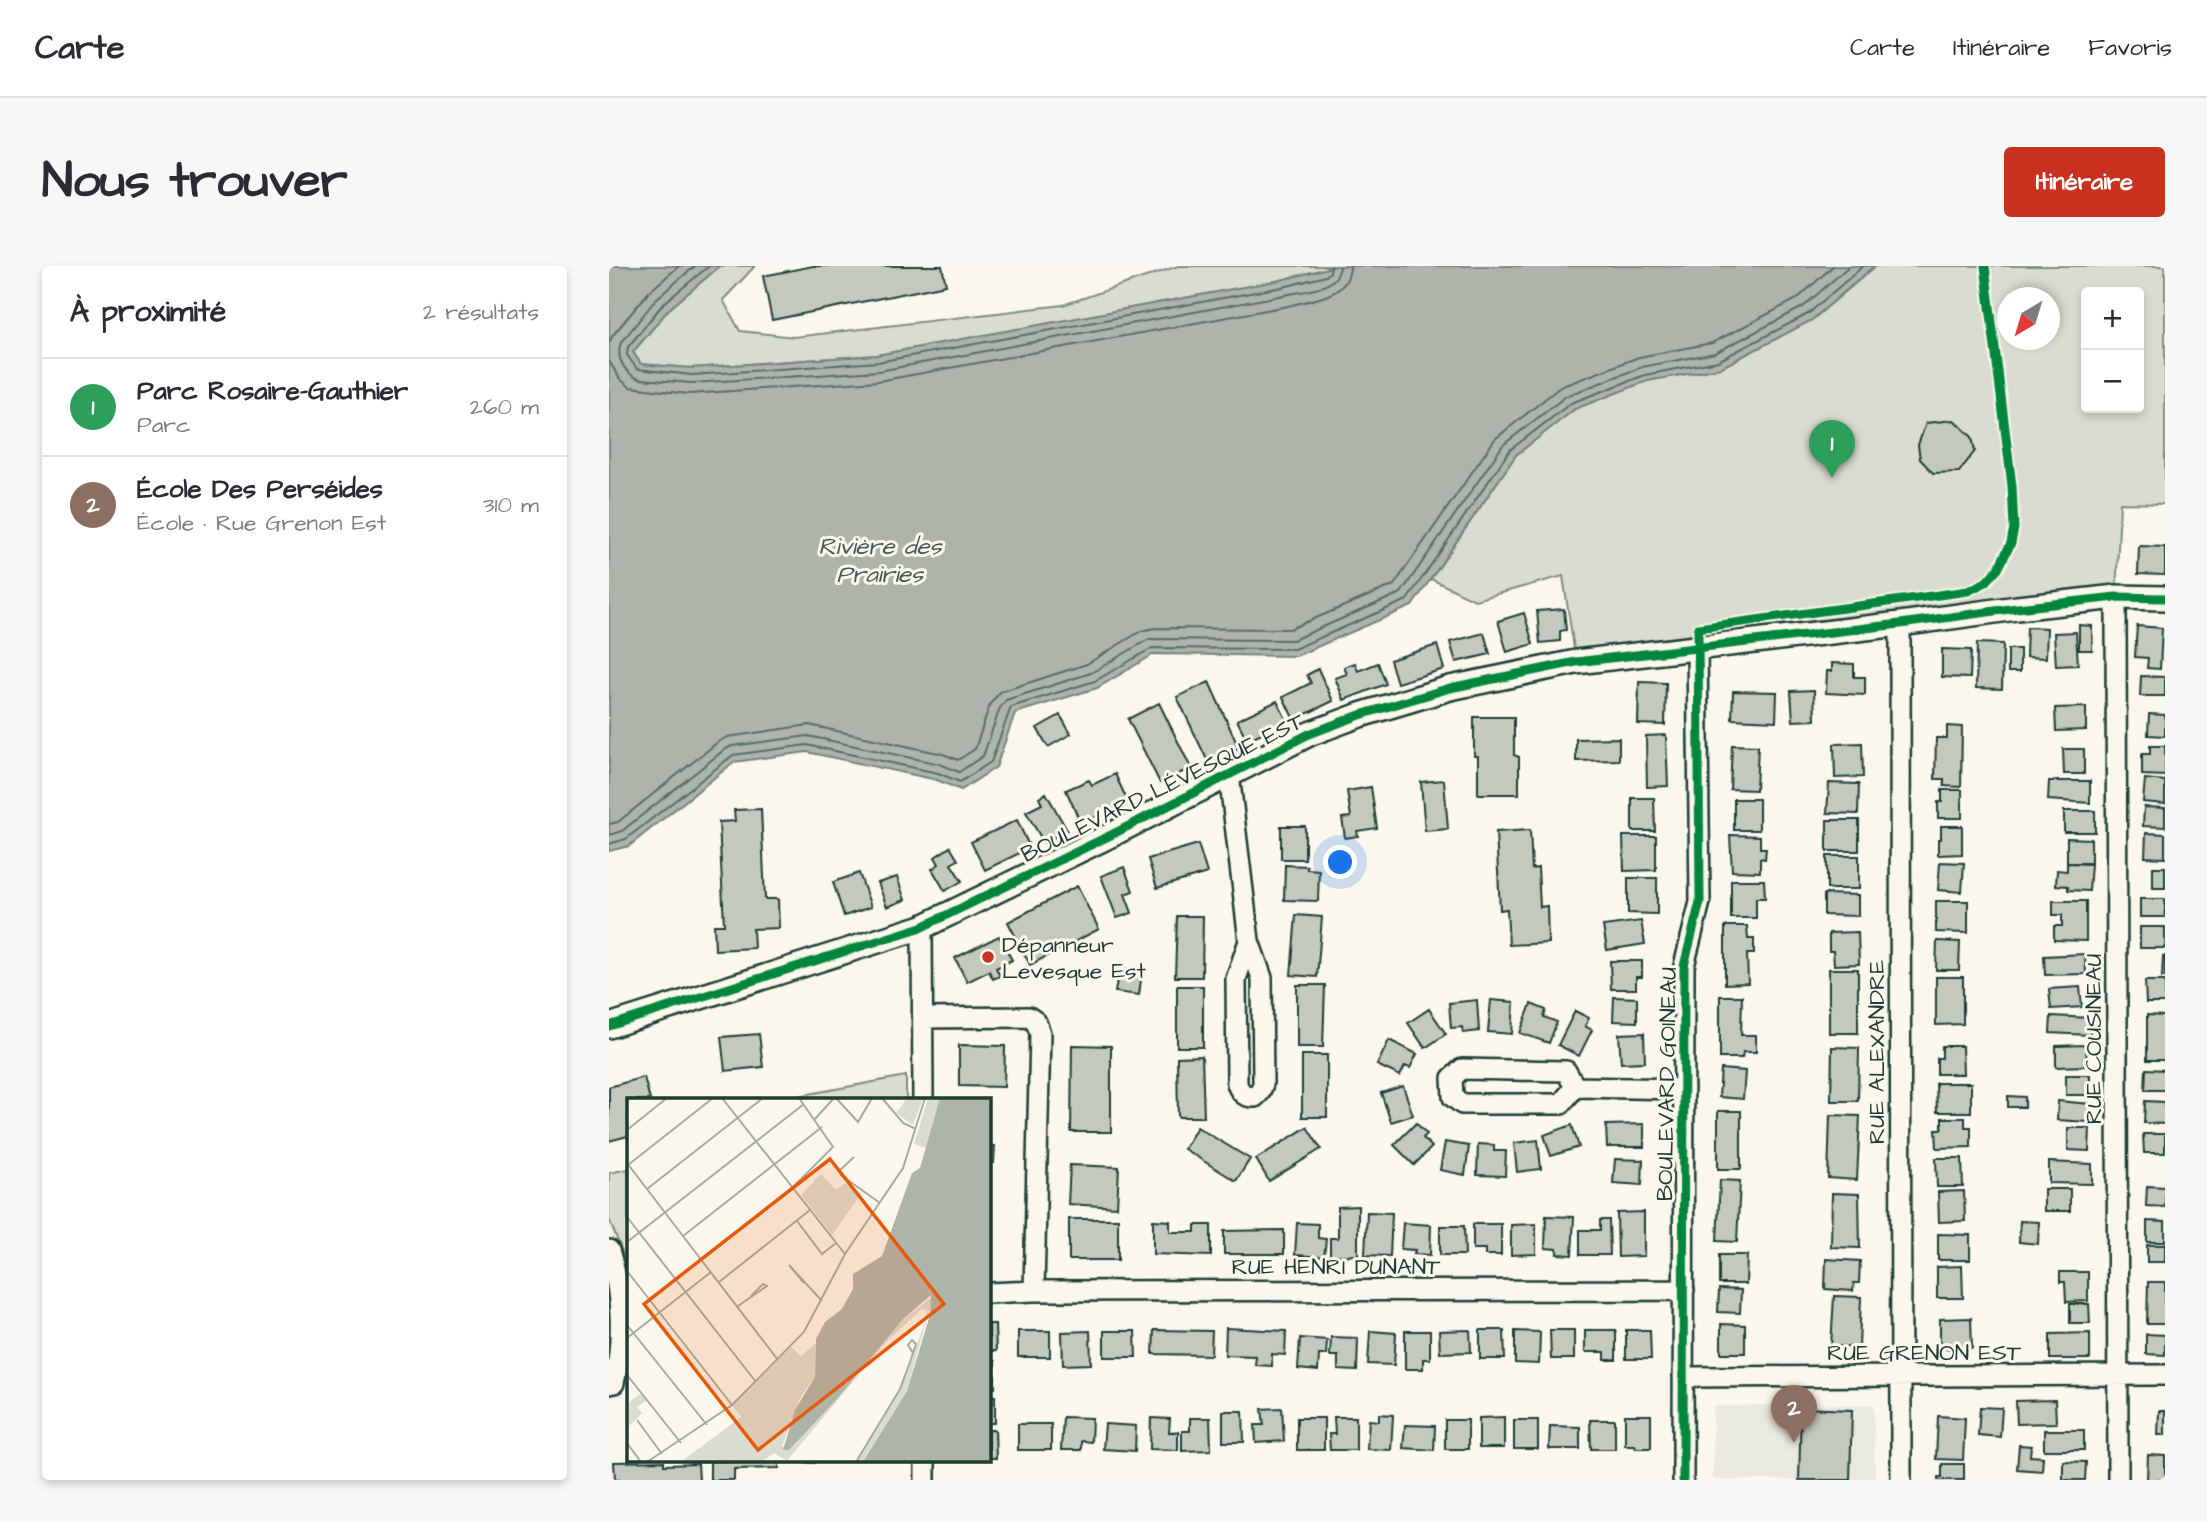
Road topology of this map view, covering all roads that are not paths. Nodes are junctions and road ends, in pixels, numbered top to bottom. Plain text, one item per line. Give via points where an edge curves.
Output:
1 (2116, 597) junction
2 (2165, 598) edge
3 (1900, 624) junction
4 (1697, 648) junction
5 (1229, 774) junction
6 (922, 927) junction
7 (1249, 941) junction
8 (923, 1018) junction
9 (609, 1026) edge
10 (1575, 1087) junction
11 (1684, 1089) junction
12 (923, 1098) edge
13 (609, 1250) edge
14 (1683, 1290) junction
15 (1034, 1291) junction
16 (991, 1293) edge
17 (2118, 1375) junction
18 (2165, 1375) edge
19 (1901, 1376) junction
20 (1683, 1377) junction
21 (609, 1384) edge
22 (925, 1462) edge
23 (925, 1480) edge
24 (1683, 1480) edge
25 (1901, 1480) edge
26 (2118, 1480) edge

1 - 2 street, BOULEVARD LÉVESQUE EST
1 - 3 street, BOULEVARD LÉVESQUE EST
1 - 17 street, RUE COUSINEAU
3 - 4 street, BOULEVARD LÉVESQUE EST
3 - 19 street, RUE ALEXANDRE
4 - 5 street, BOULEVARD LÉVESQUE EST via 1576,662 1450,688 1309,734
4 - 11 street, BOULEVARD GOINEAU via 1700,902 1684,966
5 - 6 street, BOULEVARD LÉVESQUE EST
5 - 7 street
6 - 8 street
6 - 9 street, BOULEVARD LÉVESQUE EST
7 - 7 street via 1235,979 1237,1084 1240,1092 1255,1097 1263,1084 1262,978
8 - 12 street
8 - 15 street via 1029,1017 1037,1022
10 - 10 street via 1566,1071 1462,1069 1452,1078 1453,1097 1462,1104 1561,1104
10 - 11 street
11 - 14 street, BOULEVARD GOINEAU
13 - 21 street via 619,1297 620,1357 614,1383
14 - 15 street, RUE HENRI DUNANT
14 - 20 street, BOULEVARD GOINEAU
15 - 16 street, RUE HENRI DUNANT
17 - 18 street, RUE GRENON EST
17 - 19 street, RUE GRENON EST
17 - 26 street, RUE COUSINEAU
19 - 20 street, RUE GRENON EST
19 - 25 street, RUE ALEXANDRE
20 - 24 street, BOULEVARD GOINEAU
22 - 23 street

